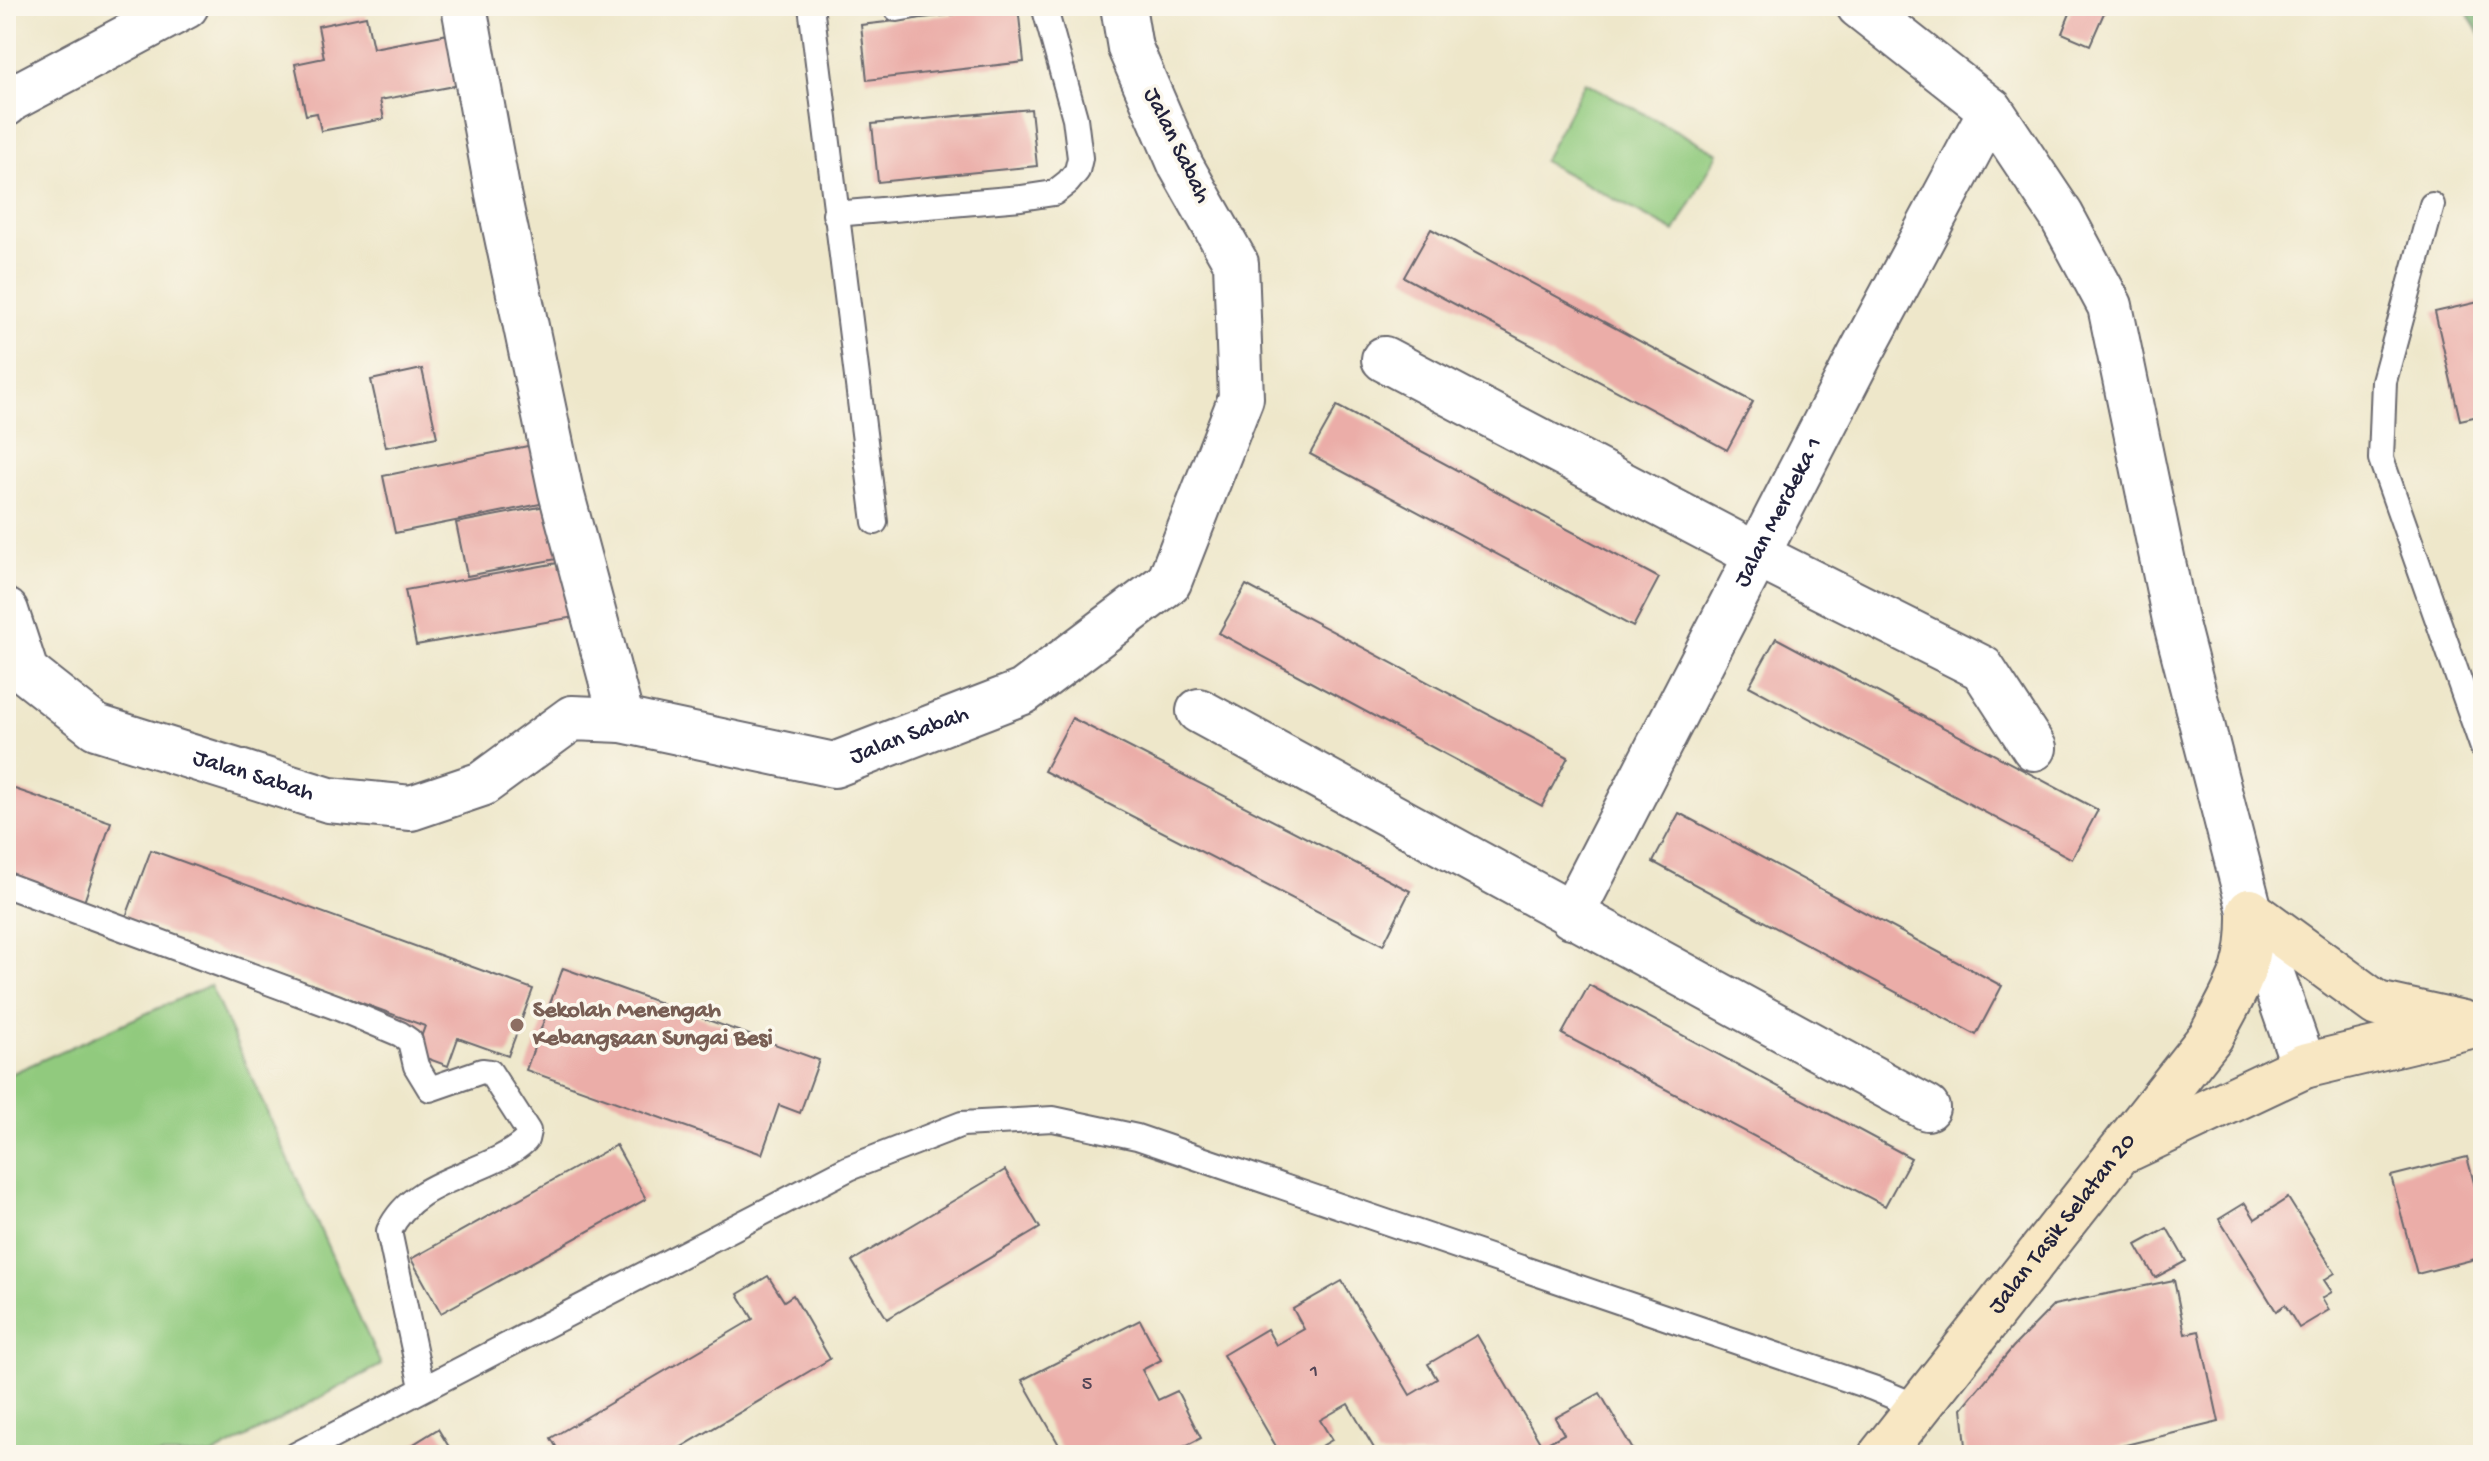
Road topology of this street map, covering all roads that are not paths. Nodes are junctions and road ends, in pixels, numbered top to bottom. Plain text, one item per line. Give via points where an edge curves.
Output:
1 (186, 6) edge
2 (464, 6) edge
3 (811, 6) edge
4 (1044, 6) edge
5 (1123, 6) edge
6 (1859, 6) edge
7 (7, 102) edge
8 (1991, 110) junction
9 (2432, 205) dead end
10 (835, 214) junction
11 (1384, 359) dead end
12 (875, 522) dead end
13 (1757, 555) junction
14 (6, 611) edge
15 (1199, 711) dead end
16 (622, 720) junction
17 (2034, 748) dead end
18 (2483, 748) edge
19 (6, 885) edge
20 (2250, 911) junction
21 (1571, 916) junction
22 (2479, 1024) edge
23 (2304, 1066) junction
24 (1927, 1108) dead end
25 (2120, 1152) junction
26 (422, 1387) junction
27 (1899, 1439) edge
28 (296, 1455) edge

1 - 7 street
2 - 16 street via 561,492
3 - 10 lane
4 - 10 lane via 1075,118 1080,158 1068,182 1054,193 1021,198
5 - 16 street, Jalan Sabah via 1130,48 1176,153 1236,263 1241,398 1169,582 1023,692 834,765
6 - 8 street
8 - 13 street, Jalan Merdeka 1
8 - 20 street via 2061,215 2110,306 2175,620
9 - 18 lane via 2384,381 2381,459
10 - 12 lane
11 - 13 street
13 - 17 street via 1982,668
13 - 21 street, Jalan Merdeka 1
14 - 16 street, Jalan Sabah via 26,672 96,727 329,800 411,808 482,784 572,718
15 - 21 street
19 - 26 lane via 400,1034 410,1041 416,1066 430,1089 490,1072 528,1131 526,1140 419,1196 389,1231
20 - 22 street via 2377,1004
20 - 23 street
20 - 25 street via 2251,951 2211,1036
21 - 24 street
22 - 23 street, Jalan Tasik Selatan 20
23 - 25 street, Jalan Tasik Selatan 20
25 - 27 street, Jalan Tasik Selatan 20
26 - 27 lane via 849,1168 962,1124 1053,1119 1137,1137 1847,1379
26 - 28 lane

